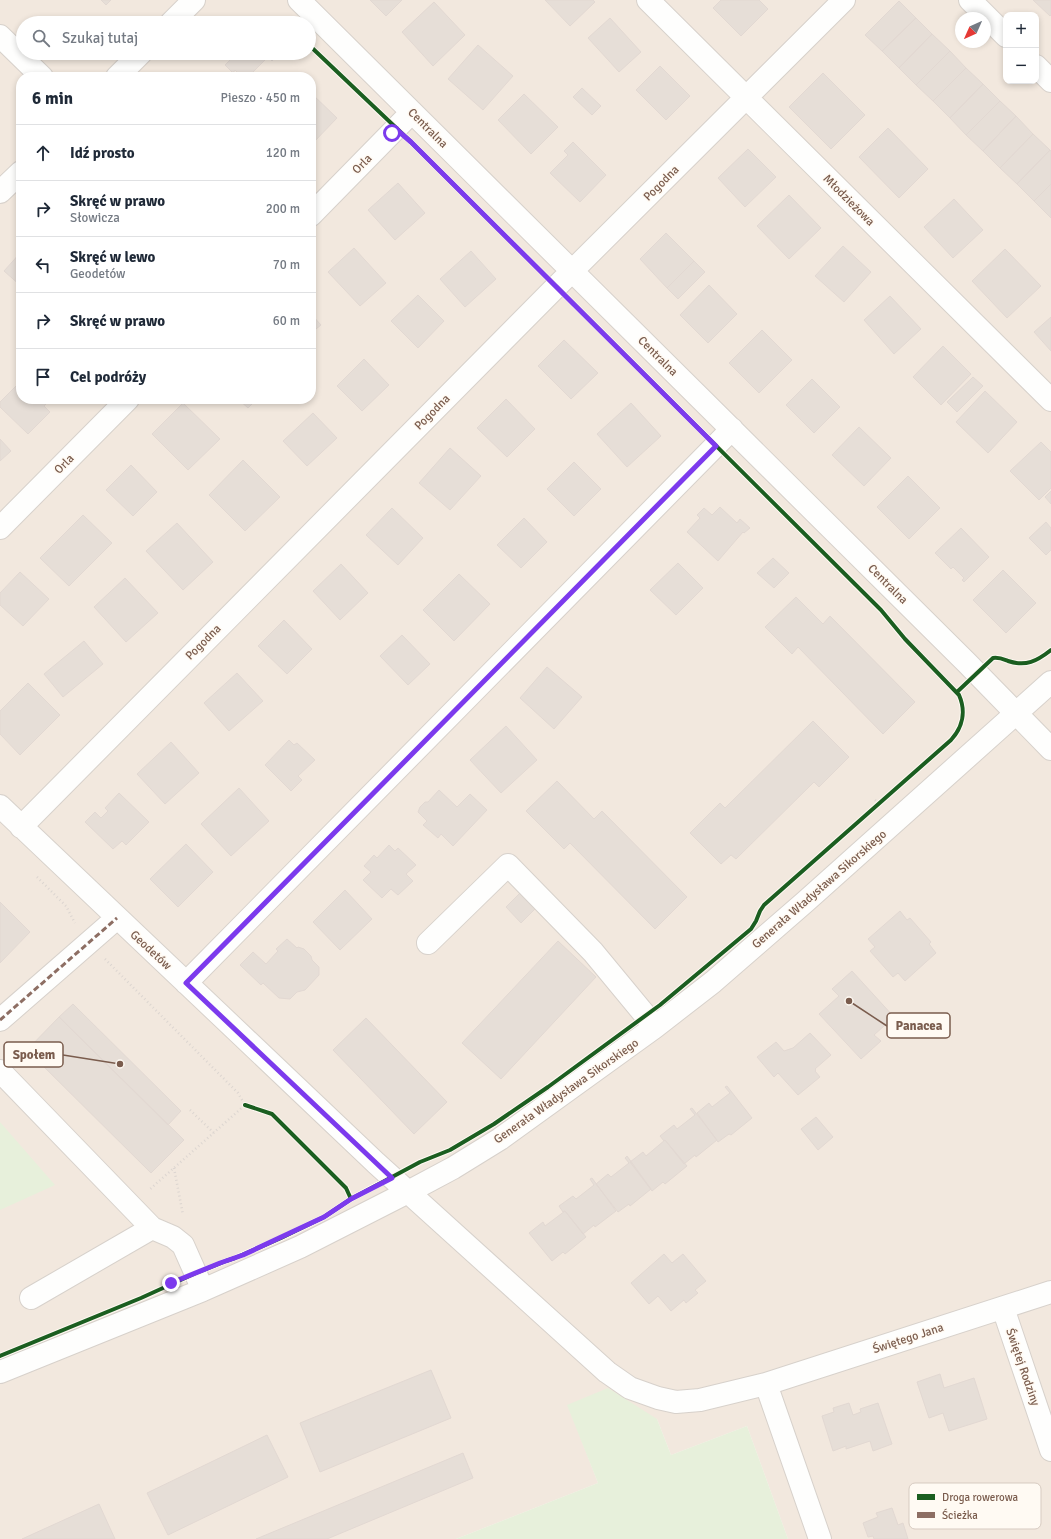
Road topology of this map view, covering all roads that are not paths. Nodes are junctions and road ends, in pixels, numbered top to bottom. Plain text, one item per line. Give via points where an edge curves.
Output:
1 (194, 0) edge
2 (299, 0) edge
3 (648, 0) edge
4 (844, 0) edge
5 (970, 0) edge
6 (178, 16) edge
7 (315, 16) edge
8 (316, 17) edge
9 (1003, 33) edge
10 (4, 47) edge
11 (16, 56) edge
12 (20, 60) edge
13 (134, 60) edge
14 (1039, 69) edge
15 (36, 72) edge
16 (122, 72) edge
17 (1051, 81) edge
18 (746, 98) junction
19 (412, 112) junction
20 (16, 177) edge
21 (0, 192) edge
22 (316, 210) edge
23 (572, 271) junction
24 (1051, 400) edge
25 (123, 404) edge
26 (732, 429) junction
27 (0, 528) edge
28 (1051, 682) edge
29 (1016, 713) junction
30 (1051, 749) edge
31 (0, 806) edge
32 (21, 827) junction
33 (117, 918) junction
34 (428, 944) dead end
35 (186, 983) junction
36 (0, 1020) edge
37 (655, 1028) junction
38 (0, 1071) edge
39 (408, 1192) junction
40 (152, 1228) junction
41 (203, 1290) junction
42 (1051, 1292) edge
43 (31, 1298) dead end
44 (1003, 1308) junction
45 (0, 1372) edge
46 (766, 1384) junction
47 (1051, 1450) edge
48 (820, 1539) edge

1 - 6 street
2 - 7 street, Centralna
3 - 18 street, Młodzieżowa
4 - 18 street, Pogodna
5 - 9 street
8 - 19 street, Centralna
10 - 11 street
12 - 15 street
13 - 16 street
14 - 17 street
18 - 23 street, Pogodna
18 - 24 street, Młodzieżowa
19 - 22 street, Orla
19 - 23 street, Centralna
20 - 21 street
23 - 26 street, Centralna
23 - 32 street, Pogodna
25 - 27 street, Orla
26 - 29 street, Centralna
26 - 35 street
28 - 29 street, Generała Władysława Sikorskiego
29 - 30 street, Centralna
29 - 37 street, Generała Władysława Sikorskiego via 799,907 713,982
31 - 32 street, Geodetów
32 - 33 street, Geodetów
33 - 35 street, Geodetów
33 - 36 street
34 - 37 street via 508,866 593,952
35 - 39 street, Geodetów
37 - 39 street, Generała Władysława Sikorskiego via 500,1139
38 - 40 street
39 - 41 street, Generała Władysława Sikorskiego via 300,1247
39 - 46 street, Świętego Jana via 602,1366 630,1388 676,1402 700,1400
40 - 41 street via 177,1239 183,1245
40 - 43 street
41 - 45 street, Generała Władysława Sikorskiego
42 - 44 street, Świętego Jana
44 - 46 street, Świętego Jana
44 - 47 street, Świętej Rodziny
46 - 48 street

